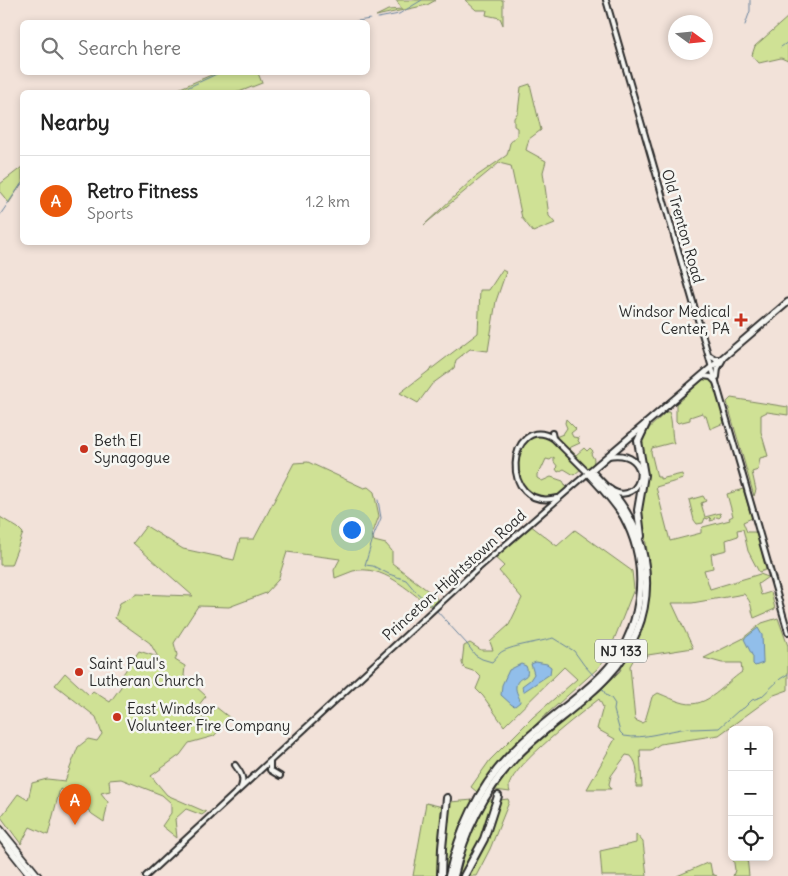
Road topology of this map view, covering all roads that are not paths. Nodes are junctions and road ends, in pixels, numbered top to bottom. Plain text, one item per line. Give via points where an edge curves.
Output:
1 (606, 0) edge
2 (788, 302) edge
3 (709, 354) junction
4 (723, 359) junction
5 (712, 367) junction
6 (702, 376) junction
7 (718, 383) junction
8 (646, 424) junction
9 (608, 456) junction
10 (589, 472) junction
11 (610, 490) junction
12 (559, 498) junction
13 (643, 550) junction
14 (788, 632) edge
15 (272, 759) junction
16 (235, 765) dead end
17 (280, 776) dead end
18 (238, 790) junction
19 (487, 790) junction
20 (498, 796) dead end
21 (447, 798) dead end
22 (479, 803) junction
23 (0, 829) edge
24 (0, 837) edge
25 (18, 858) junction
26 (24, 859) junction
27 (31, 876) edge
28 (38, 876) edge
29 (146, 876) edge
30 (442, 876) edge
31 (448, 876) edge
32 (454, 876) edge
33 (464, 876) edge

1 - 3 main road, Old Trenton Road
2 - 4 main road, Princeton-Hightstown Road
3 - 4 main road
3 - 5 main road, Old Trenton Road
4 - 5 main road, Princeton-Hightstown Road
4 - 7 main road via 717,374
5 - 6 main road, Princeton-Hightstown Road
5 - 7 main road, Old Trenton Road
6 - 7 main road via 711,377
6 - 8 main road, Princeton-Hightstown Road
7 - 14 main road, Old Trenton Road
8 - 9 main road, Princeton-Hightstown Road
8 - 13 highway via 638,444 644,471 638,510
9 - 10 main road, Princeton-Hightstown Road
9 - 11 main road via 628,457 636,463 640,474 631,491 624,494
10 - 11 main road, NJ 133
10 - 12 main road, Princeton-Hightstown Road
10 - 12 main road via 553,435 541,433 528,437 518,450 515,468 520,484 532,496 543,500
10 - 19 highway, NJ 133 via 614,502 633,537 640,580 634,621 624,646 605,672 519,745 500,766
11 - 13 highway, NJ 133 via 631,519
12 - 15 main road, Princeton-Hightstown Road
13 - 19 highway, NJ 133 via 645,603 636,634 625,655 600,684 523,749
15 - 17 main road via 270,769
15 - 18 main road, Princeton-Hightstown Road
16 - 18 main road via 243,779
18 - 29 main road, Princeton-Hightstown Road
19 - 22 highway, NJ 133
20 - 33 highway via 484,839
21 - 30 highway
22 - 31 highway, NJ 133 via 458,840
22 - 32 highway, NJ 133
23 - 26 highway
24 - 25 highway
25 - 26 highway
25 - 27 highway
26 - 28 highway

